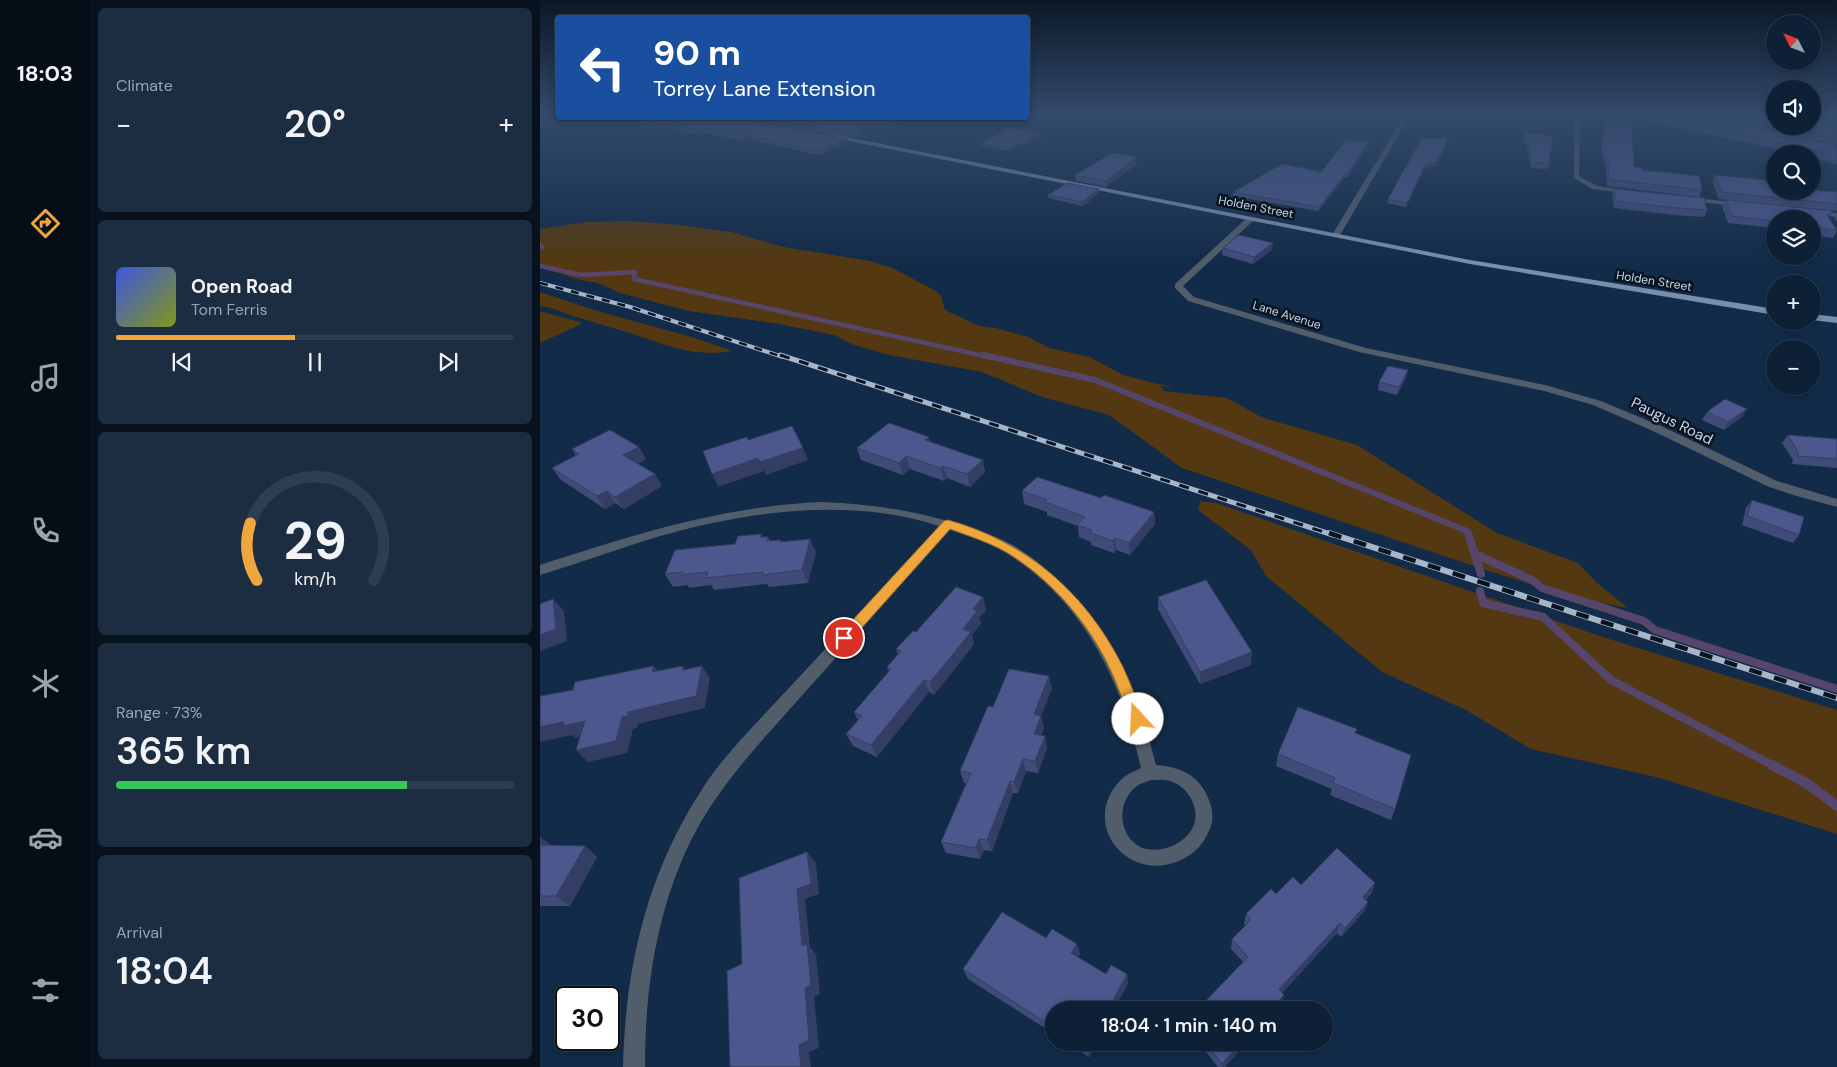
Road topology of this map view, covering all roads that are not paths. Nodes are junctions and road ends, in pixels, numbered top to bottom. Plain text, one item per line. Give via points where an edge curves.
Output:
1 (971, 164) edge
2 (1379, 164) edge
3 (1576, 164) edge
4 (1638, 194) edge
5 (1678, 198) edge
6 (1748, 205) edge
7 (1821, 213) edge
8 (1837, 215) edge
9 (1251, 219) junction
10 (1336, 236) junction
11 (1766, 311) edge
12 (1821, 318) edge
13 (1837, 320) edge
14 (1490, 378) joint
15 (1837, 503) edge
16 (948, 524) junction
17 (540, 570) edge
18 (1150, 772) junction
19 (634, 1067) edge

1 - 9 main road, Holden Street
2 - 10 street
3 - 4 street via 1576,177 1584,183
5 - 6 street
7 - 8 street
9 - 10 main road, Holden Street
9 - 14 street, Lane Avenue via 1178,286 1191,299 1316,338
10 - 11 main road, Holden Street via 1580,281
12 - 13 main road
14 - 15 street, Paugus Road via 1556,391 1605,406 1750,476
16 - 17 street via 882,510 792,507 680,526
16 - 18 street via 993,540 1022,558 1046,575 1085,618 1117,669 1132,702
16 - 19 street via 741,752 711,789 690,825 663,882 648,931 638,983
18 - 18 street via 1121,790 1114,805 1113,822 1118,838 1130,850 1146,858 1165,858 1182,852 1195,840 1203,825 1204,809 1195,787 1182,777

